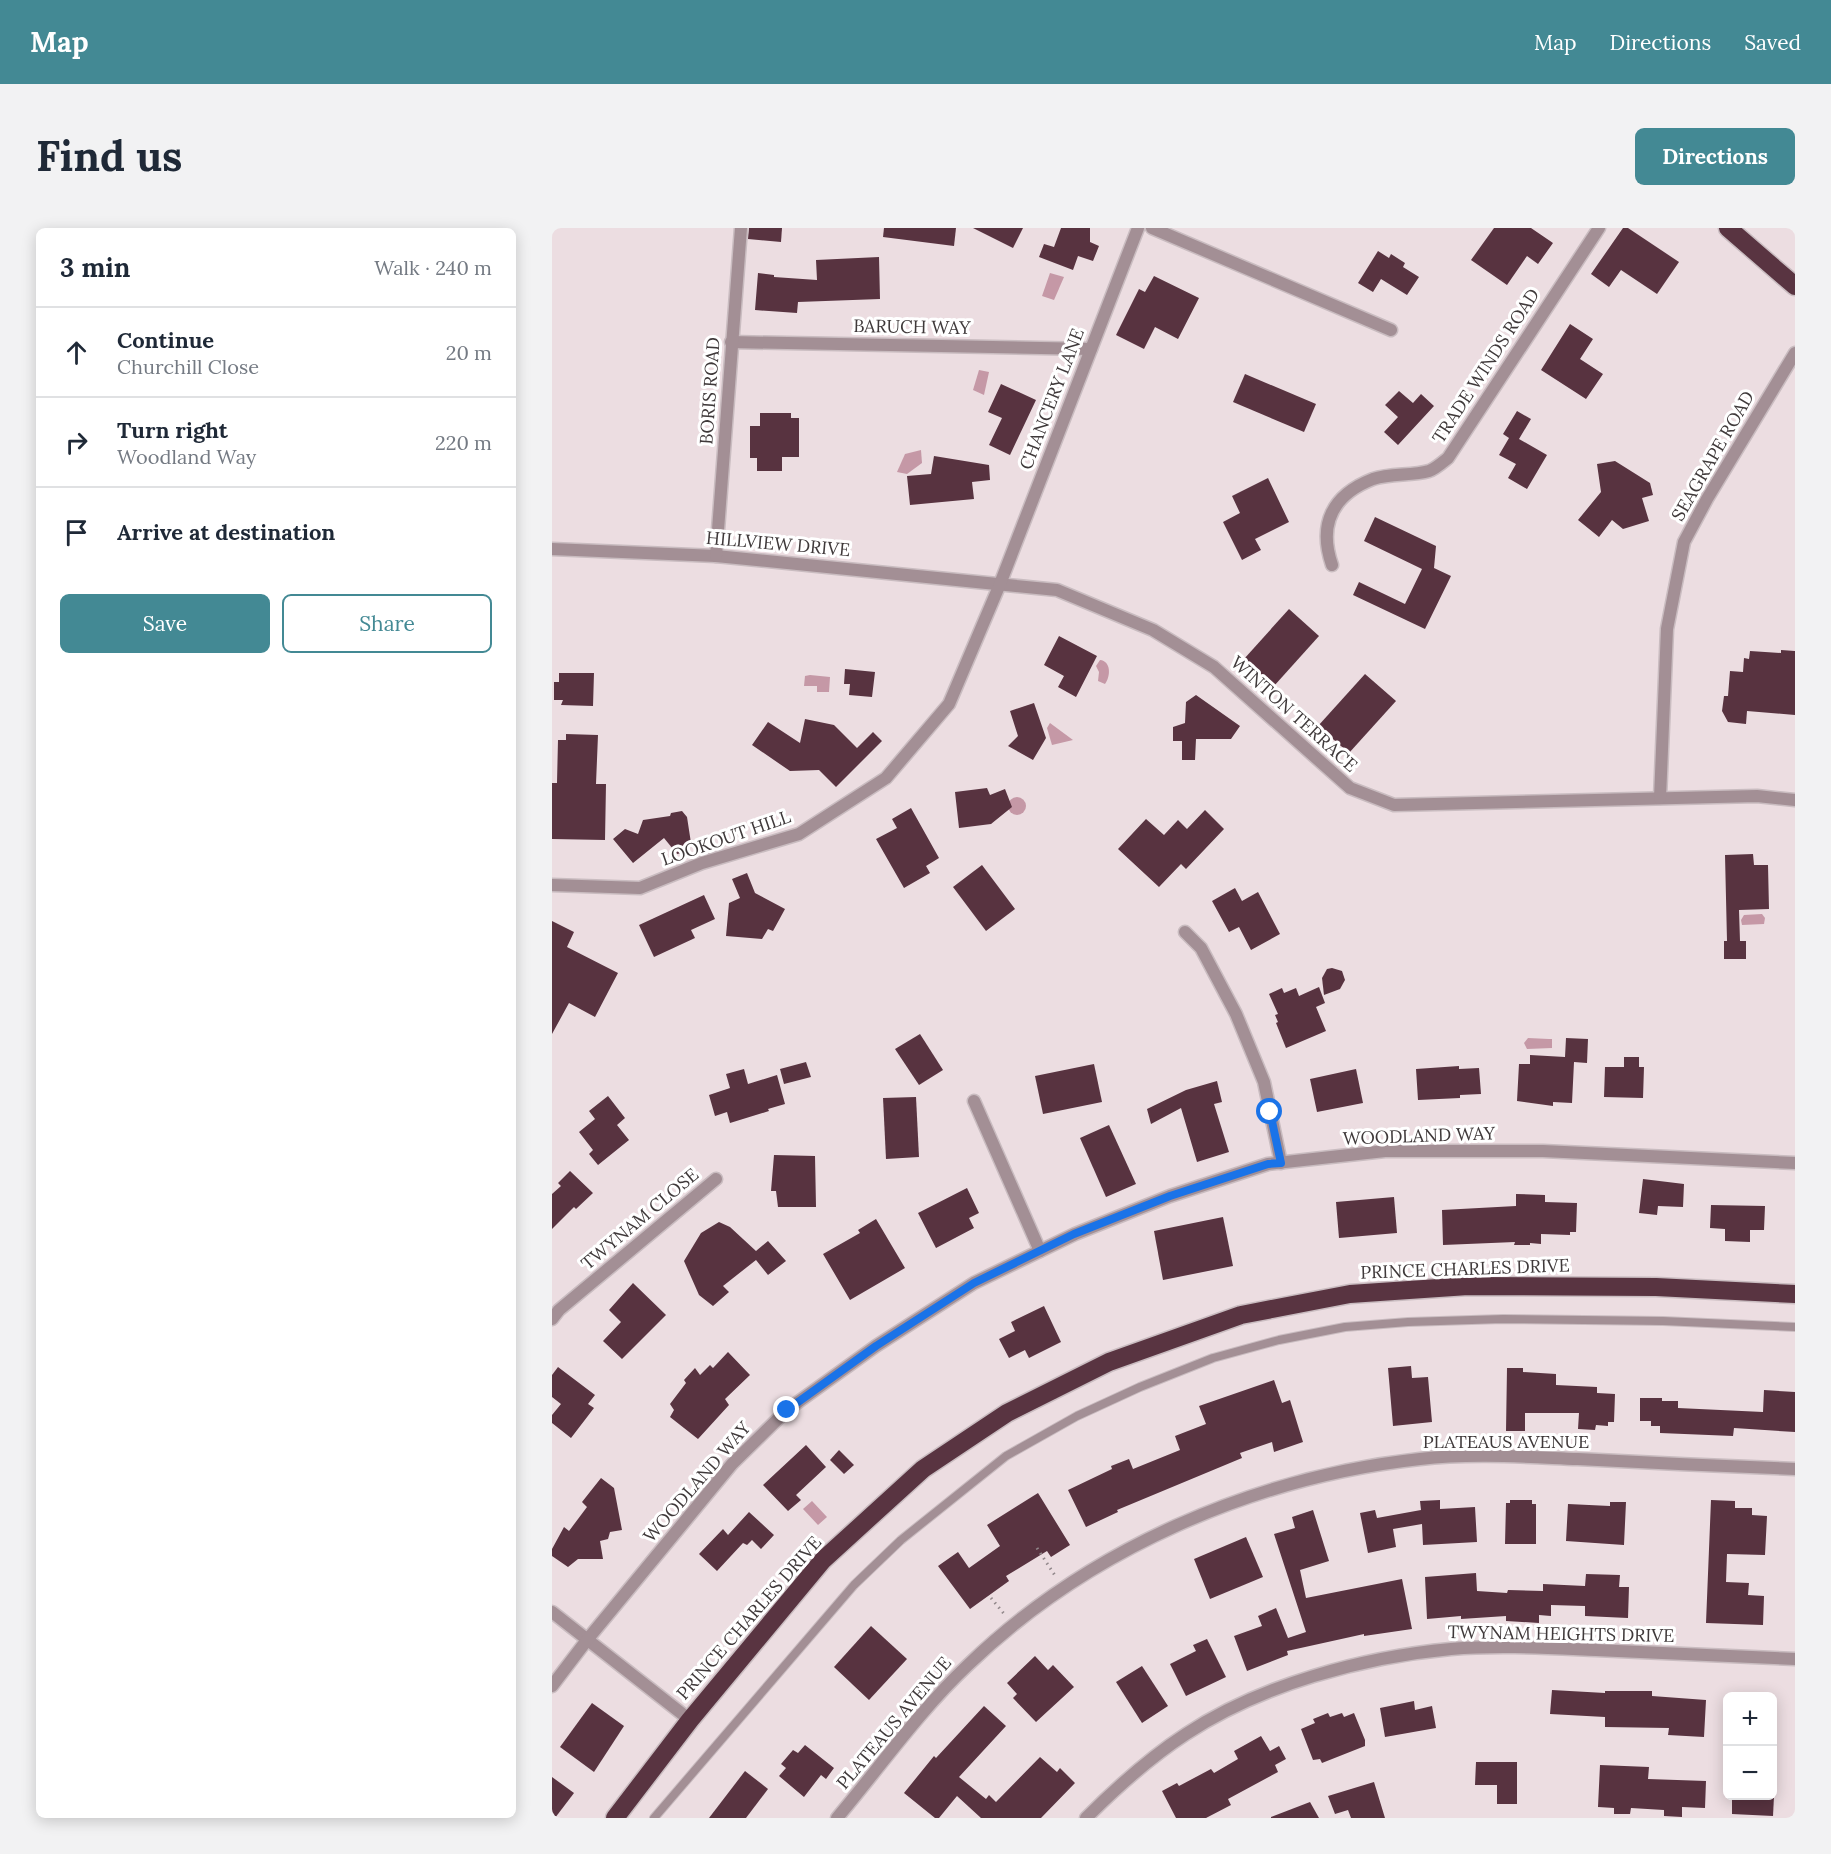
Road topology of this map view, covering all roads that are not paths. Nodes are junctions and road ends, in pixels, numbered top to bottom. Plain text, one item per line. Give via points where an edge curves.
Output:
1 (741, 228) edge
2 (1138, 228) edge
3 (1152, 228) edge
4 (1599, 228) edge
5 (1728, 228) edge
6 (1795, 286) edge
7 (1390, 330) dead end
8 (731, 342) junction
9 (1091, 349) junction
10 (1795, 353) edge
11 (552, 549) edge
12 (716, 556) junction
13 (1332, 565) dead end
14 (1000, 584) junction
15 (1660, 798) junction
16 (1795, 800) edge
17 (552, 885) edge
18 (1185, 932) dead end
19 (974, 1101) dead end
20 (1281, 1163) junction
21 (1795, 1163) edge
22 (716, 1179) dead end
23 (1040, 1251) junction
24 (1795, 1294) edge
25 (554, 1310) edge
26 (1795, 1327) edge
27 (1795, 1469) edge
28 (552, 1612) edge
29 (586, 1640) junction
30 (1795, 1659) edge
31 (552, 1686) edge
32 (690, 1720) junction
33 (615, 1818) edge
34 (654, 1818) edge
35 (837, 1818) edge
36 (1086, 1818) edge

1 - 8 street, BORIS ROAD
2 - 9 street, CHANCERY LANE
3 - 7 street
4 - 13 street, TRADE WINDS ROAD via 1448,458 1430,471 1373,479 1346,495 1330,514 1326,531
5 - 6 highway
8 - 9 street, BARUCH WAY
8 - 12 street, BORIS ROAD
9 - 14 street, CHANCERY LANE
10 - 15 street, SEAGRAPE ROAD via 1684,543 1667,629
11 - 12 street, HILLVIEW DRIVE
12 - 14 street, HILLVIEW DRIVE
14 - 15 street, WINTON TERRACE via 1057,590 1153,630 1214,667 1350,788 1394,805
14 - 17 street, LOOKOUT HILL via 949,704 886,778 799,834 702,863 640,888
15 - 16 street, WINTON TERRACE via 1757,796
18 - 20 street via 1201,948 1236,1014 1264,1082
19 - 23 street
20 - 21 street, WOODLAND WAY via 1385,1151 1543,1151
20 - 23 street, WOODLAND WAY via 1170,1196
22 - 25 street, TWYNAM CLOSE
23 - 29 street, WOODLAND WAY via 974,1283 787,1410 732,1464
24 - 32 highway, PRINCE CHARLES DRIVE via 1656,1287 1468,1286 1350,1294 1241,1315 1109,1362 1007,1413 923,1469 824,1560
26 - 34 lane via 1503,1319 1345,1327 1213,1358 1140,1387 1077,1416 1006,1456 900,1540 854,1585
27 - 35 street, PLATEAUS AVENUE via 1485,1457 1421,1459 1371,1466 1278,1488 1194,1518 1114,1557 1013,1625 936,1698
28 - 29 street
29 - 31 street, WOODLAND WAY
29 - 32 street
30 - 36 street, TWYNAM HEIGHTS DRIVE via 1494,1648 1454,1649 1377,1660 1273,1691 1210,1719 1150,1760
32 - 33 highway, PRINCE CHARLES DRIVE

